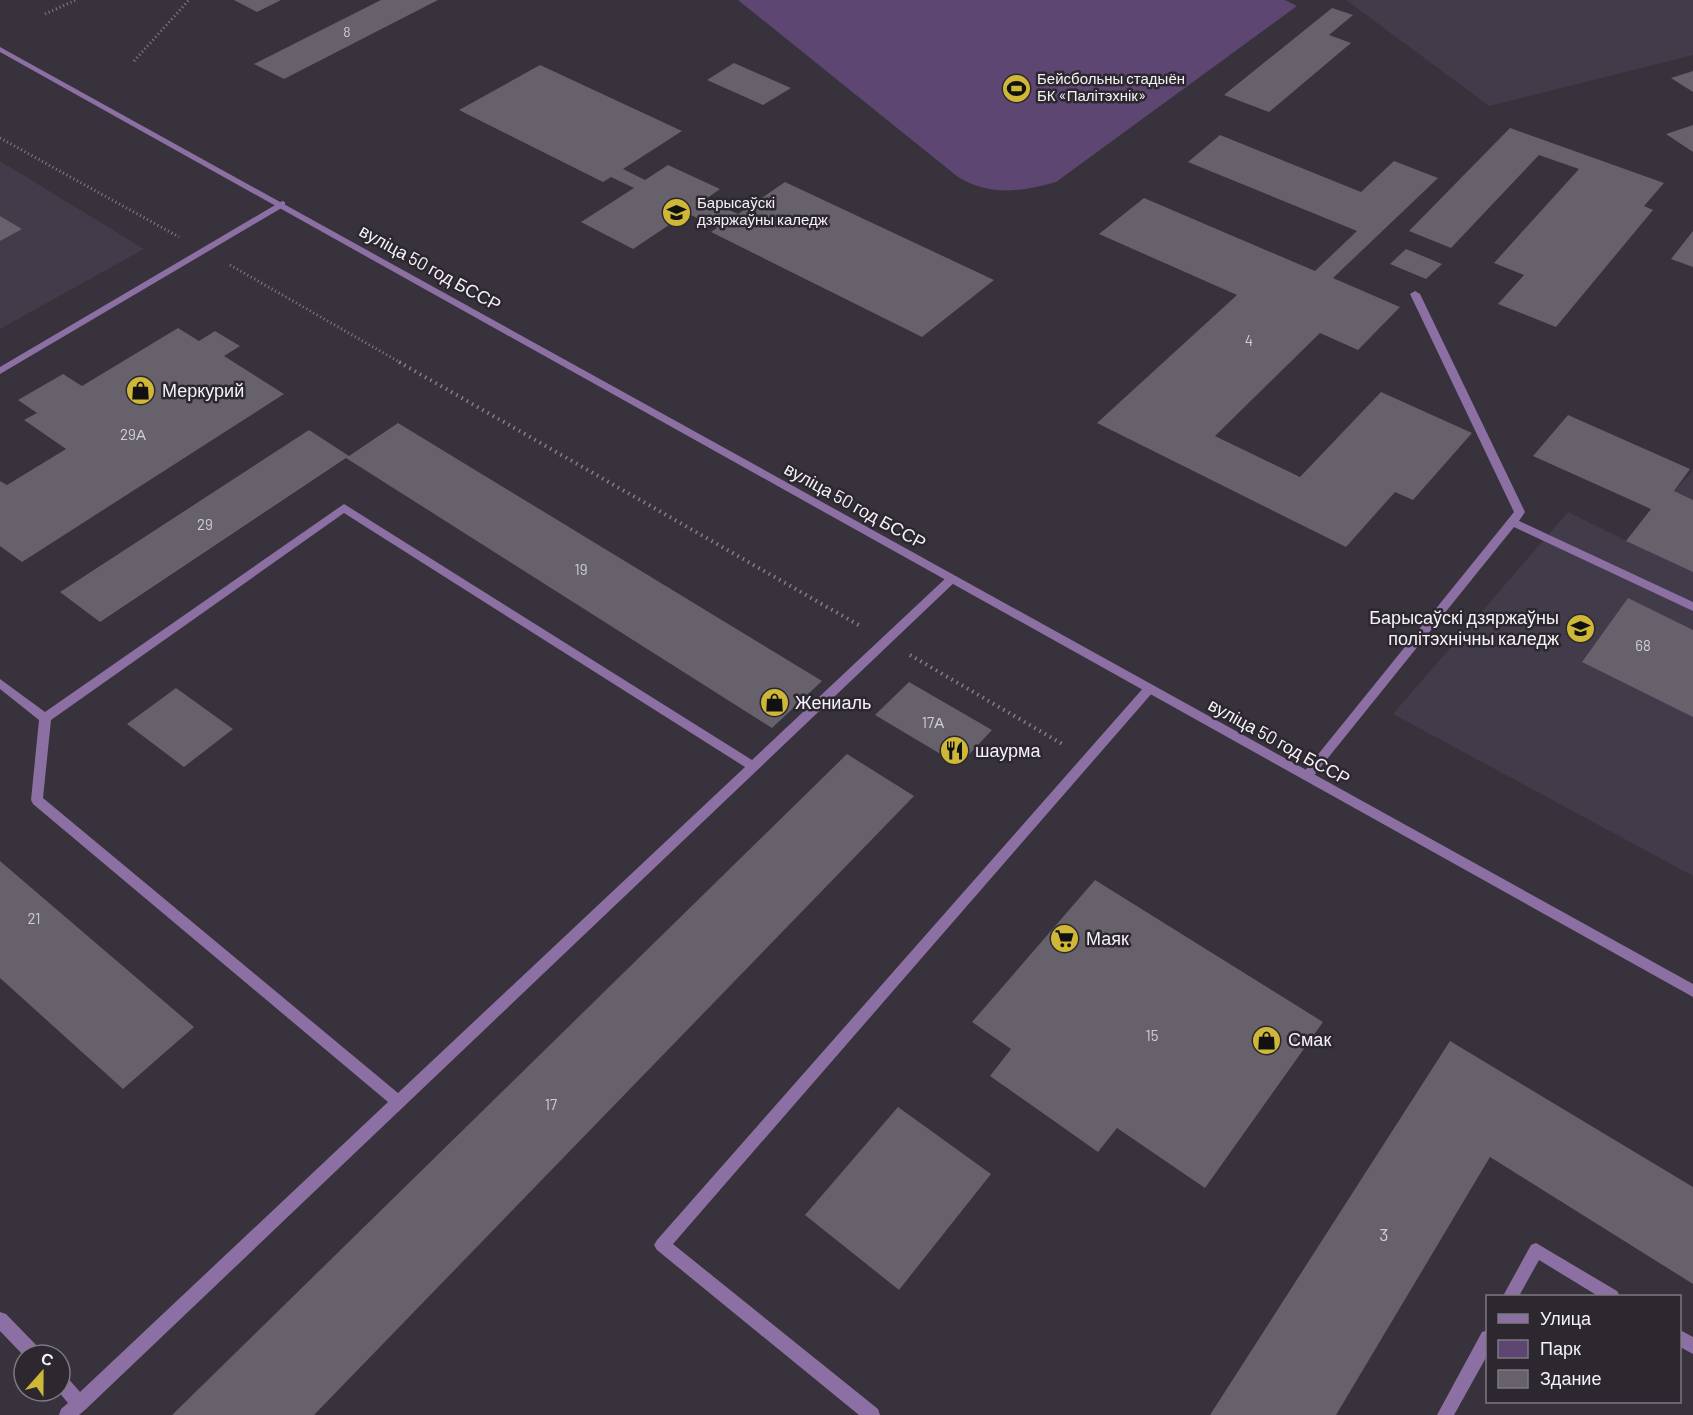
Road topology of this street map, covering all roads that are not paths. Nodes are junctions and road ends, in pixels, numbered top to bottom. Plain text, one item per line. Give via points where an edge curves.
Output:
1 (0, 49) edge
2 (282, 204) junction
3 (1414, 294) dead end
4 (0, 371) edge
5 (1512, 522) junction
6 (952, 579) junction
7 (1693, 607) edge
8 (0, 683) edge
9 (1149, 688) junction
10 (45, 718) junction
11 (754, 766) junction
12 (1307, 776) junction
13 (1693, 992) edge
14 (399, 1102) junction
15 (1512, 1295) edge
16 (1610, 1295) edge
17 (0, 1320) edge
18 (1486, 1342) edge
19 (22, 1343) edge
20 (72, 1395) edge
21 (80, 1403) junction
22 (68, 1415) edge
23 (872, 1415) edge
24 (1445, 1415) edge

1 - 2 street, вуліца 50 год БССР
2 - 4 street
2 - 6 street, вуліца 50 год БССР
3 - 5 street via 1520,512
5 - 7 street
5 - 12 street
6 - 9 street, вуліца 50 год БССР
6 - 11 street
8 - 10 street
9 - 12 street, вуліца 50 год БССР
9 - 23 street via 662,1245
10 - 11 street via 344,508
10 - 14 street via 37,800
11 - 14 street
12 - 13 street, вуліца 50 год БССР
14 - 21 street
15 - 16 street via 1536,1250
17 - 19 street
18 - 24 street
20 - 21 street
21 - 22 street

